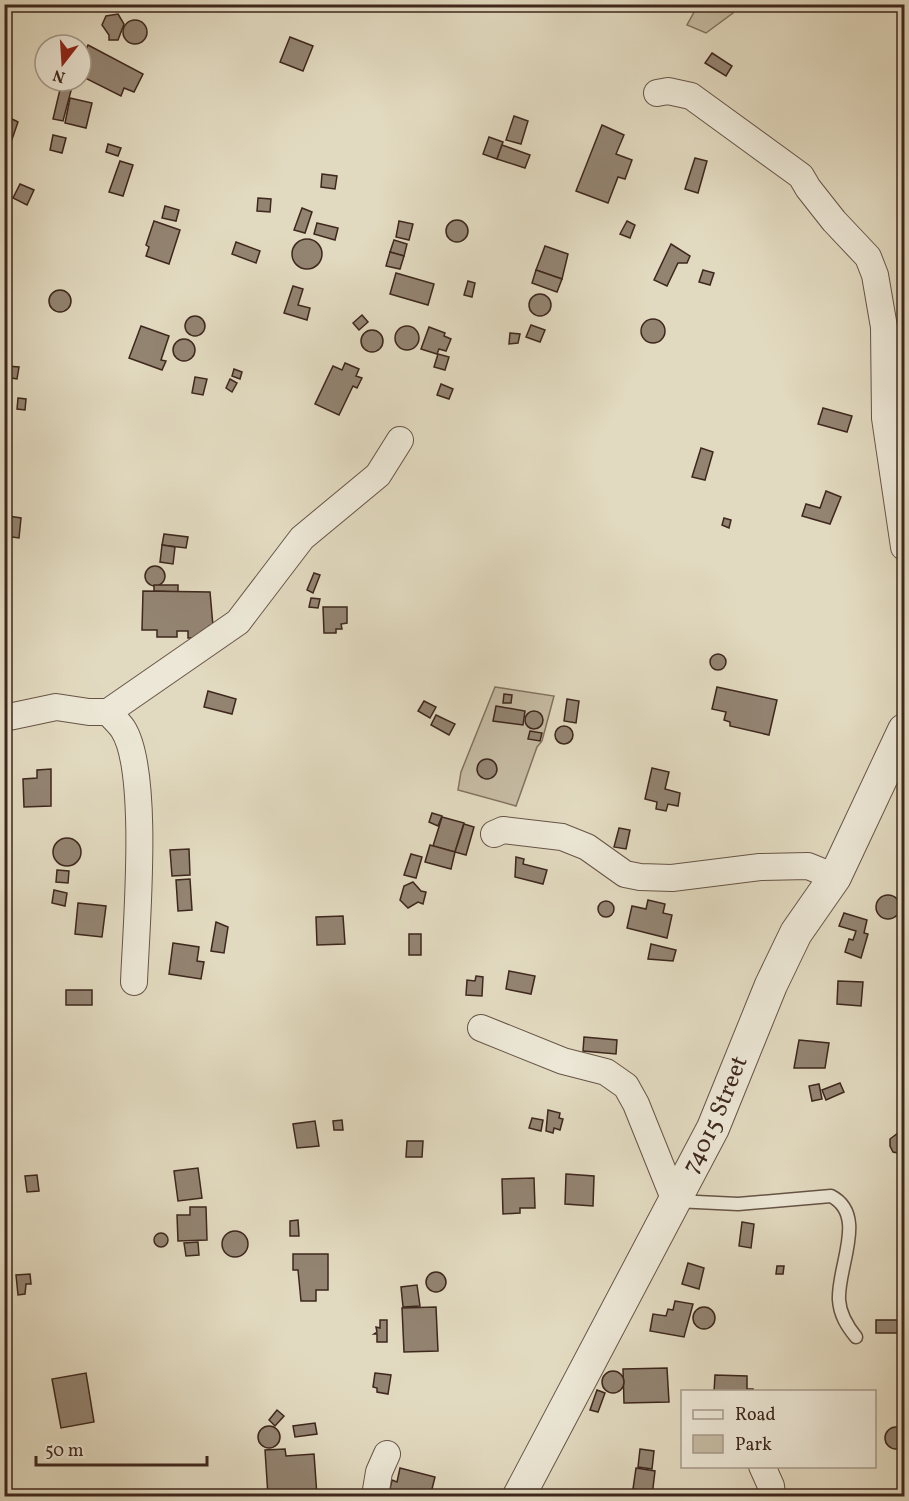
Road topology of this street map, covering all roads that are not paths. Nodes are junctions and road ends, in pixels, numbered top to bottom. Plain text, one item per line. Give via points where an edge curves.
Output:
1 (657, 93) dead end
2 (400, 440) dead end
3 (904, 547) edge
4 (108, 712) junction
5 (4, 718) edge
6 (904, 730) edge
7 (494, 834) dead end
8 (835, 877) junction
9 (134, 982) dead end
10 (481, 1028) dead end
11 (675, 1201) junction
12 (856, 1337) dead end
13 (387, 1454) dead end
14 (762, 1468) edge
15 (375, 1497) edge
16 (519, 1497) edge
17 (772, 1497) edge

1 - 3 street via 691,96 801,176 834,221 868,257 879,289 884,327 885,418
2 - 4 street via 378,475 302,538 238,622
4 - 5 street via 56,707
4 - 9 street via 124,730 135,769 139,864
6 - 8 street, 74015 Street
7 - 8 street via 503,830 562,837 586,847 626,874 640,877 672,878 760,867 808,866
8 - 11 street, 74015 Street via 796,933 732,1086
10 - 11 street via 563,1061 606,1072 626,1086
11 - 12 lane via 738,1204 831,1196 841,1201 848,1210 849,1225 839,1299 841,1313
11 - 16 street, 74015 Street
13 - 15 street
14 - 17 street

